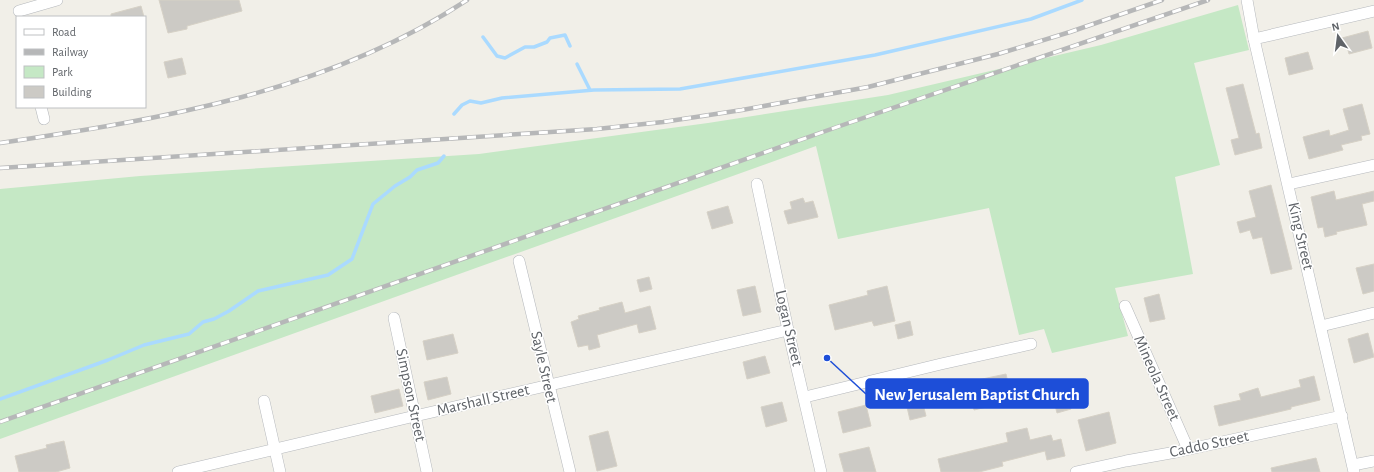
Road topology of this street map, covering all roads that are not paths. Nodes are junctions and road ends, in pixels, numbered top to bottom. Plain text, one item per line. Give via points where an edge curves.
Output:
1 (57, 0) edge
2 (1247, 0) edge
3 (19, 9) edge
4 (1374, 11) edge
5 (1254, 39) junction
6 (42, 108) edge
7 (44, 119) dead end
8 (1374, 165) edge
9 (757, 184) dead end
10 (1289, 184) junction
11 (519, 261) dead end
12 (1126, 306) dead end
13 (1374, 314) edge
14 (394, 318) dead end
15 (1321, 326) junction
16 (788, 330) junction
17 (1031, 344) dead end
18 (548, 385) junction
19 (805, 397) junction
20 (264, 401) dead end
21 (414, 416) junction
22 (1342, 416) junction
23 (274, 449) junction
24 (1188, 449) junction
25 (1374, 460) edge
26 (1354, 469) edge
27 (178, 472) edge
28 (280, 472) edge
29 (427, 472) edge
30 (570, 472) edge
31 (821, 472) edge
32 (1076, 472) edge

1 - 3 street
2 - 5 street, King Street
4 - 5 street
5 - 10 street, King Street
6 - 7 street
8 - 10 street
9 - 16 street, Logan Street
10 - 15 street, King Street
11 - 18 street, Sayle Street
12 - 24 street, Mineola Street
13 - 15 street
14 - 21 street, Simpson Street
15 - 22 street, King Street
16 - 18 street, Marshall Street
16 - 19 street, Logan Street
17 - 19 street
18 - 21 street, Marshall Street
18 - 30 street, Sayle Street
19 - 31 street, Logan Street
20 - 23 street
21 - 23 street, Marshall Street
21 - 29 street, Simpson Street
22 - 24 street, Caddo Street
22 - 26 street, King Street
23 - 27 street, Marshall Street
23 - 28 street
24 - 32 street, Caddo Street
25 - 26 street

